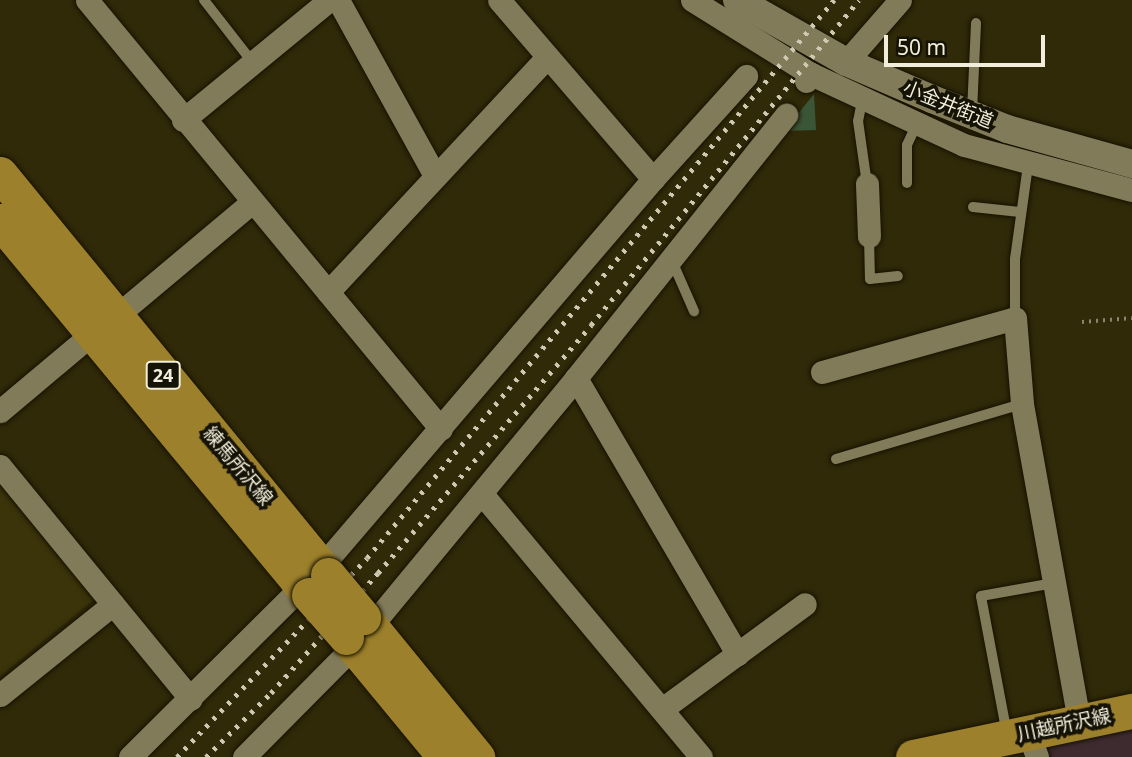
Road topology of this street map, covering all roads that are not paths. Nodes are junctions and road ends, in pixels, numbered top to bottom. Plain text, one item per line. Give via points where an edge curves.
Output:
1 (87, 0) edge
2 (204, 0) edge
3 (329, 0) edge
4 (338, 0) edge
5 (499, 0) edge
6 (692, 0) edge
7 (737, 0) edge
8 (900, 0) edge
9 (976, 23) dead end
10 (547, 57) junction
11 (846, 62) junction
12 (253, 63) junction
13 (746, 76) dead end
14 (862, 101) junction
15 (972, 115) junction
16 (786, 116) dead end
17 (183, 120) junction
18 (916, 126) junction
19 (1028, 164) junction
20 (1132, 164) edge
21 (0, 174) edge
22 (434, 174) junction
23 (653, 179) junction
24 (908, 183) dead end
25 (867, 184) joint
26 (1132, 190) edge
27 (252, 202) junction
28 (973, 207) dead end
29 (1020, 212) junction
30 (0, 221) edge
31 (869, 236) joint
32 (672, 261) junction
33 (898, 276) dead end
34 (328, 292) junction
35 (694, 311) dead end
36 (1015, 318) junction
37 (104, 325) junction
38 (822, 372) dead end
39 (576, 378) junction
40 (1022, 404) junction
41 (0, 411) edge
42 (441, 429) junction
43 (836, 459) dead end
44 (0, 466) edge
45 (482, 494) junction
46 (315, 581) junction
47 (1054, 583) junction
48 (113, 604) junction
49 (805, 604) dead end
50 (358, 631) junction
51 (737, 654) junction
52 (0, 695) edge
53 (191, 699) junction
54 (662, 709) junction
55 (1132, 711) edge
56 (1079, 722) junction
57 (1024, 742) edge
58 (130, 757) edge
59 (244, 757) edge
60 (445, 757) edge
61 (477, 757) edge
62 (701, 757) edge
63 (914, 757) edge

1 - 17 street
2 - 12 lane
3 - 12 street
4 - 22 street
5 - 10 street
6 - 14 street via 766,55
7 - 11 street, 小金井街道
8 - 11 street
9 - 15 lane
10 - 22 street
10 - 23 street
11 - 15 street, 小金井街道
12 - 17 street
13 - 23 street
14 - 18 street
14 - 25 lane via 858,121
15 - 20 street, 小金井街道
16 - 32 street
17 - 27 street
18 - 19 street
18 - 24 lane via 907,145
19 - 26 street
19 - 29 lane
21 - 37 main road, 練馬所沢線 / 24
22 - 34 street
23 - 42 street
25 - 31 street
27 - 34 street
27 - 37 street
28 - 29 lane
29 - 36 lane
30 - 37 main road, 練馬所沢線 / 24
31 - 33 lane via 870,279
32 - 35 lane
32 - 39 street
34 - 42 street
36 - 38 street
36 - 40 street
37 - 41 street
37 - 46 main road, 練馬所沢線 / 24
39 - 45 street
39 - 51 street
40 - 43 lane
40 - 47 street
42 - 46 street
44 - 48 street
45 - 50 street
45 - 54 street
46 - 50 main road, 練馬所沢線 / 24, bridge
46 - 53 street
47 - 56 street
47 - 57 lane via 981,596
48 - 52 street
48 - 53 street
49 - 51 street
50 - 59 street
50 - 60 main road, 練馬所沢線 / 24
50 - 61 main road, 練馬所沢線 / 24
51 - 54 street
53 - 58 street
54 - 62 street
55 - 56 main road, 川越所沢線
56 - 57 main road, 川越所沢線
57 - 63 main road, 川越所沢線

